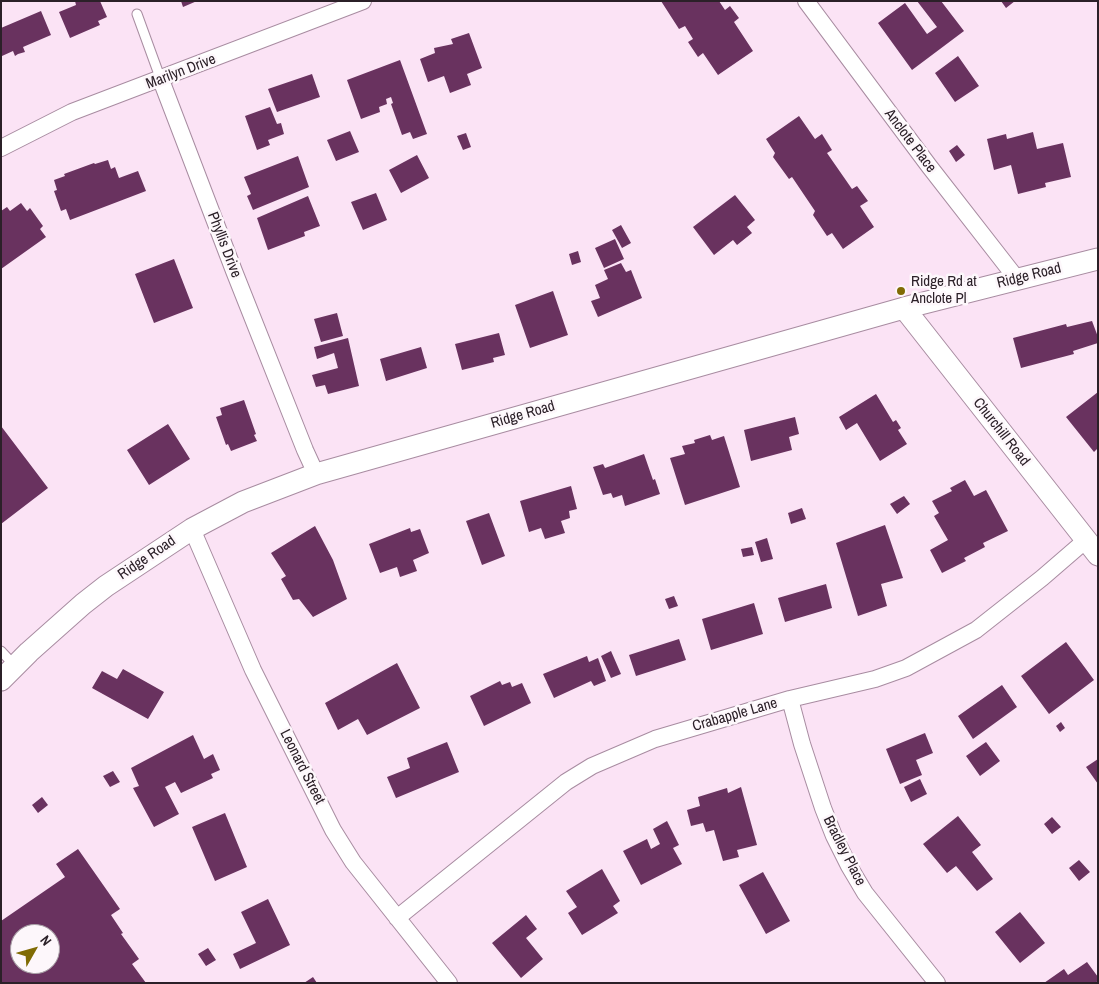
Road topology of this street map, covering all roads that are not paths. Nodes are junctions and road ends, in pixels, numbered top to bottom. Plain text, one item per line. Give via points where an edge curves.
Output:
1 (363, 1) edge
2 (806, 1) edge
3 (138, 14) dead end
4 (161, 80) junction
5 (1, 148) edge
6 (1098, 259) edge
7 (1017, 279) junction
8 (904, 308) junction
9 (316, 474) junction
10 (192, 529) junction
11 (1092, 548) edge
12 (6, 666) edge
13 (790, 699) junction
14 (397, 918) junction
15 (449, 983) edge
16 (937, 983) edge

1 - 4 street, Marilyn Drive
2 - 7 street, Anclote Place
3 - 4 lane, Phyllis Drive
4 - 5 street, Marilyn Drive via 72,112
4 - 9 street, Phyllis Drive
6 - 7 street, Ridge Road
7 - 8 street, Ridge Road
8 - 9 street, Ridge Road
8 - 11 street, Churchill Road
9 - 10 street, Ridge Road via 243,502
10 - 12 street, Ridge Road via 87,600
10 - 14 street, Leonard Street via 253,670 333,830 353,862
11 - 13 street, Crabapple Lane via 1042,578 976,630 906,668 875,679
13 - 14 street, Crabapple Lane via 655,739 592,766 566,782
13 - 16 street, Bradley Place via 823,808 849,866 865,893
14 - 15 street, Leonard Street

